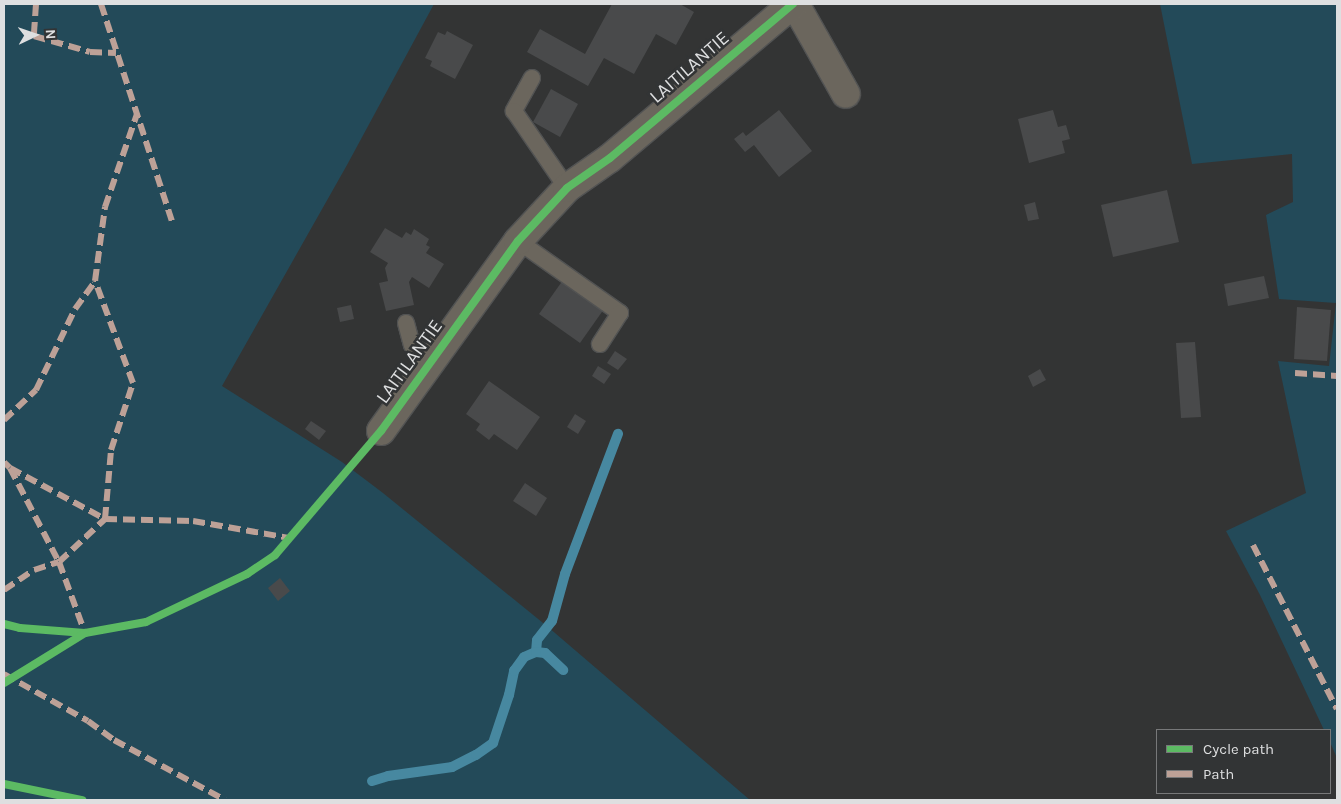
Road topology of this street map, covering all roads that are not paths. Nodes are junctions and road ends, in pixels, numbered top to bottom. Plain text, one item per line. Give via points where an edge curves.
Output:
1 (794, 4) edge
2 (532, 78) dead end
3 (846, 94) dead end
4 (567, 188) junction
5 (518, 241) junction
6 (406, 323) dead end
7 (600, 344) dead end
8 (431, 359) junction
9 (381, 430) dead end

1 - 3 street
1 - 4 street, LAITILANTIE via 610,158
2 - 4 lane via 514,111
4 - 5 street, LAITILANTIE
5 - 7 lane via 620,313
5 - 8 street, LAITILANTIE
6 - 8 lane via 412,345
8 - 9 street, LAITILANTIE

